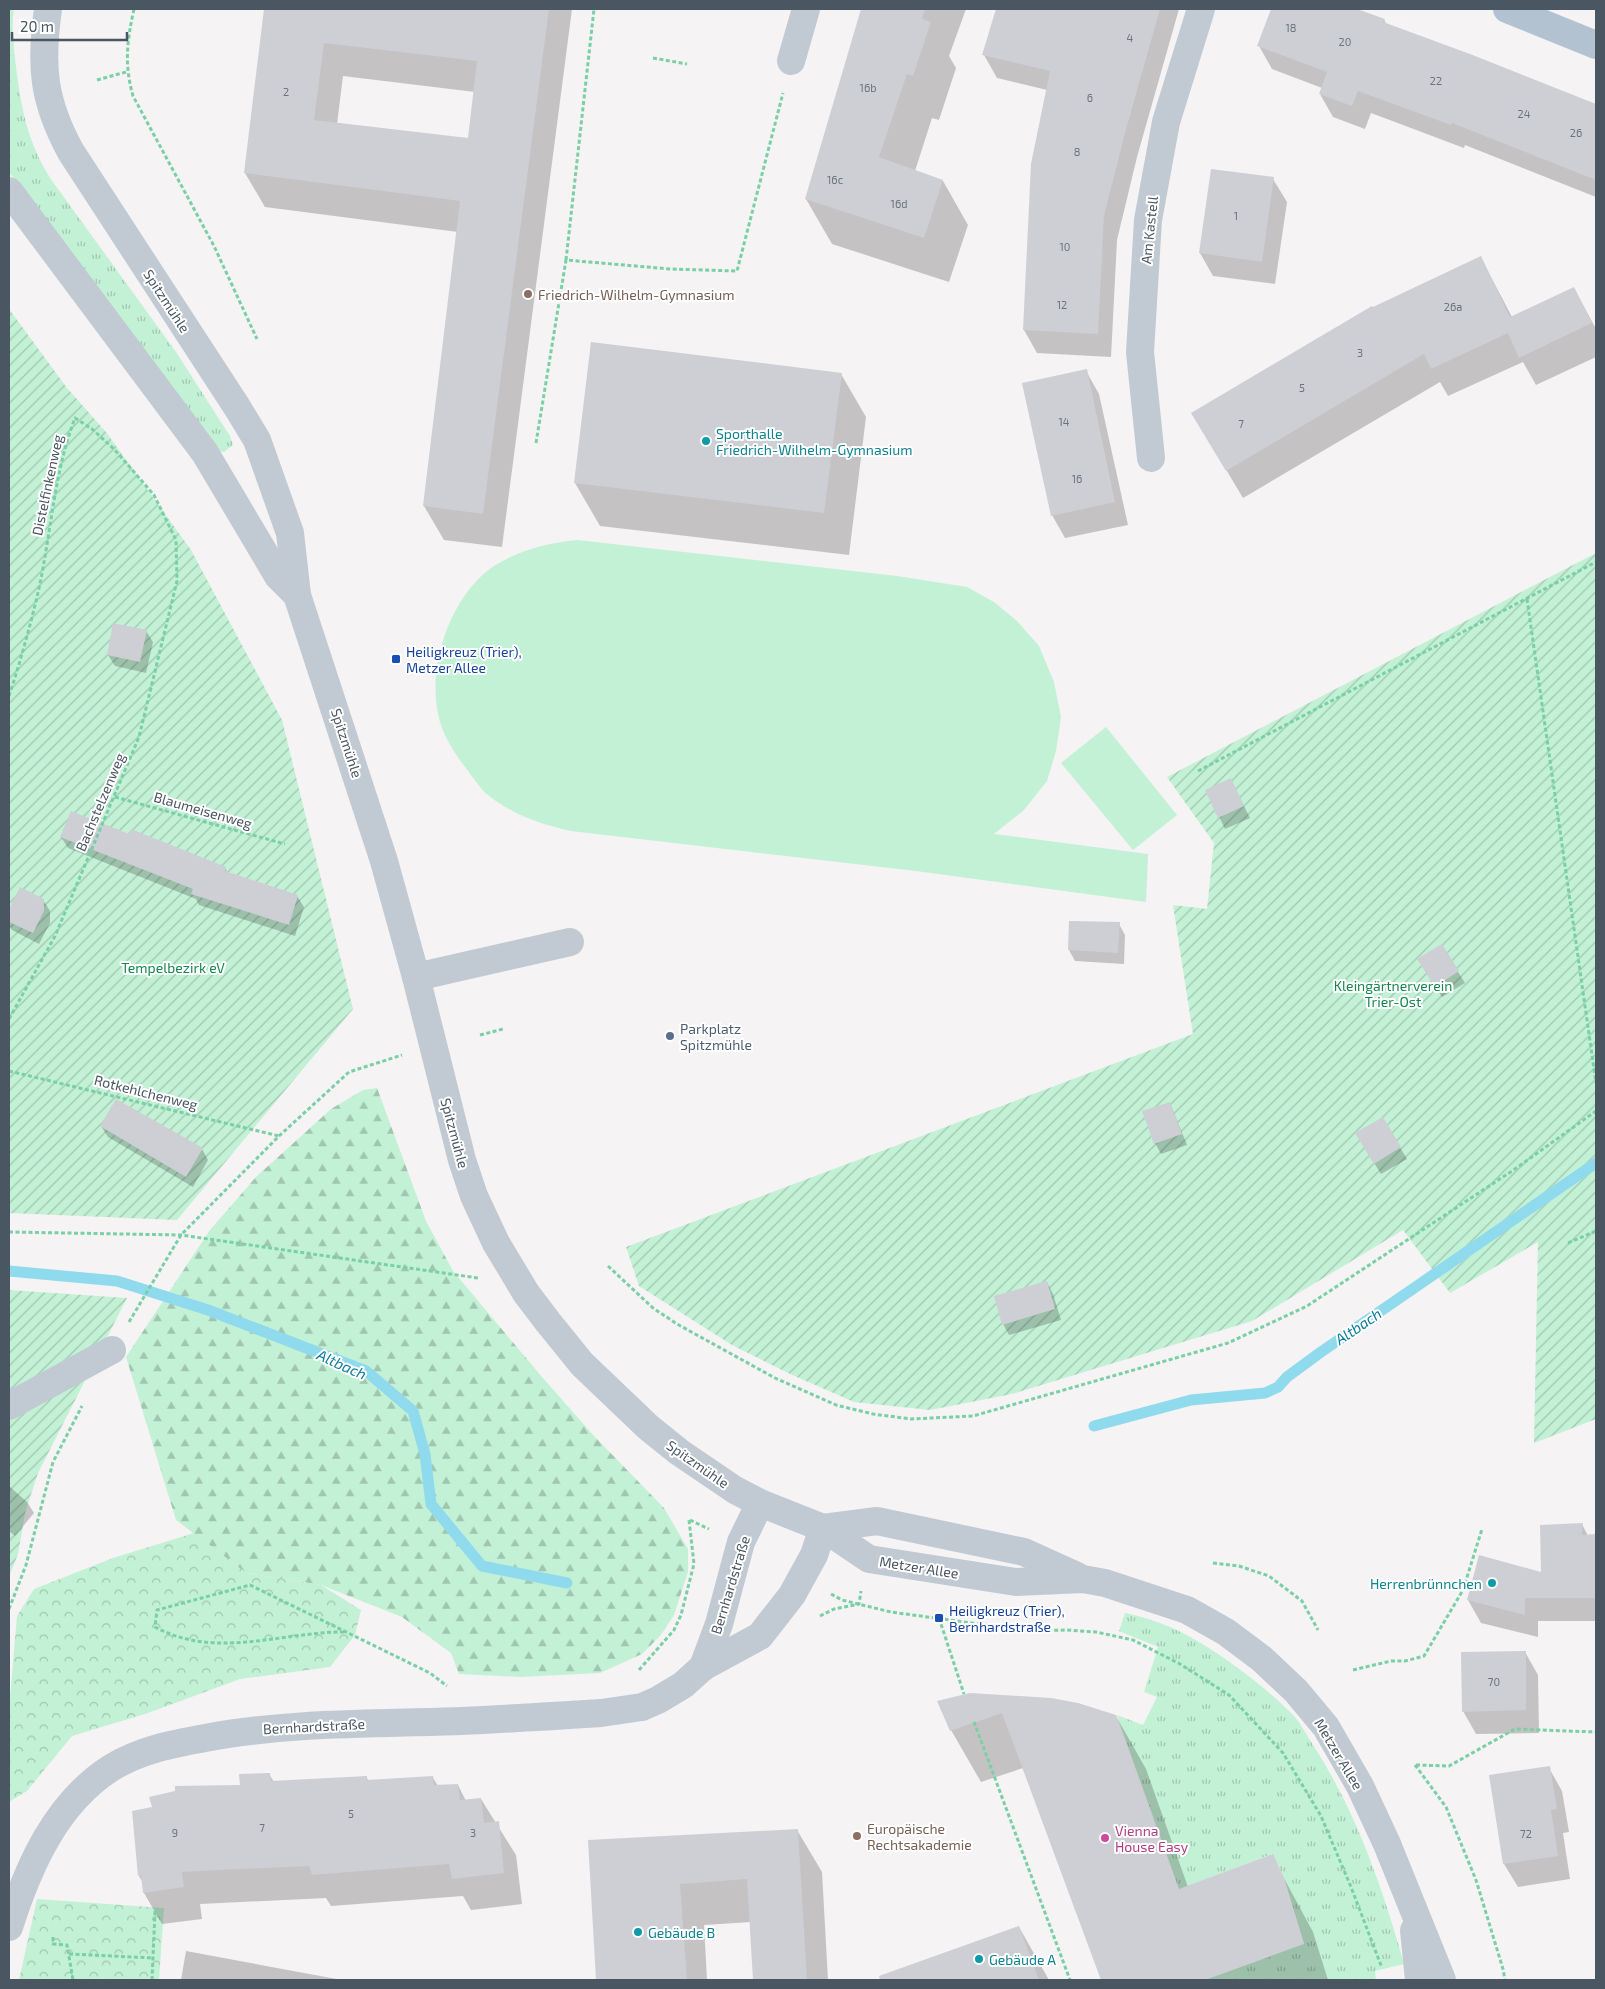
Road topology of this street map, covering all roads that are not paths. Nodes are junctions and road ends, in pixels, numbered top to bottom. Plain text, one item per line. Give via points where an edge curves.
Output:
1 (48, 9) edge
2 (806, 9) edge
3 (1201, 9) edge
4 (1507, 9) edge
5 (1596, 45) edge
6 (791, 61) road end
7 (9, 191) edge
8 (1151, 458) dead end
9 (297, 595) junction
10 (570, 942) dead end
11 (416, 978) junction
12 (112, 1350) road end
13 (9, 1406) edge
14 (760, 1503) junction
15 (823, 1528) junction
16 (1083, 1579) junction
17 (703, 1667) junction
18 (1412, 1909) junction
19 (9, 1927) edge
20 (1419, 1980) edge
21 (1442, 1980) edge

1 - 9 street, Spitzmühle via 45,84 49,105 60,131 257,440 290,533
2 - 6 street
3 - 8 street, Am Kastell via 1166,122 1148,220 1140,352
4 - 5 main road
7 - 9 street, Spitzmühle via 205,453 278,576
9 - 11 street, Spitzmühle via 354,764
10 - 11 street
11 - 14 street, Spitzmühle via 474,1196 522,1287 582,1364 648,1427 703,1469
12 - 13 street
14 - 15 street, Spitzmühle
14 - 17 street, Bernhardstraße via 741,1542 719,1624
15 - 16 street, Metzer Allee via 877,1521 1024,1552
15 - 16 street, Metzer Allee via 869,1559 1016,1582
15 - 17 street, Bernhardstraße via 814,1555 792,1595 760,1636
16 - 18 street, Metzer Allee via 1187,1610 1262,1659 1296,1691 1326,1727 1360,1786
17 - 19 street, Bernhardstraße via 674,1692 642,1707 624,1711 270,1728 181,1742 145,1752 110,1768 68,1807 37,1855
18 - 20 street, Metzer Allee
18 - 21 street, Metzer Allee

